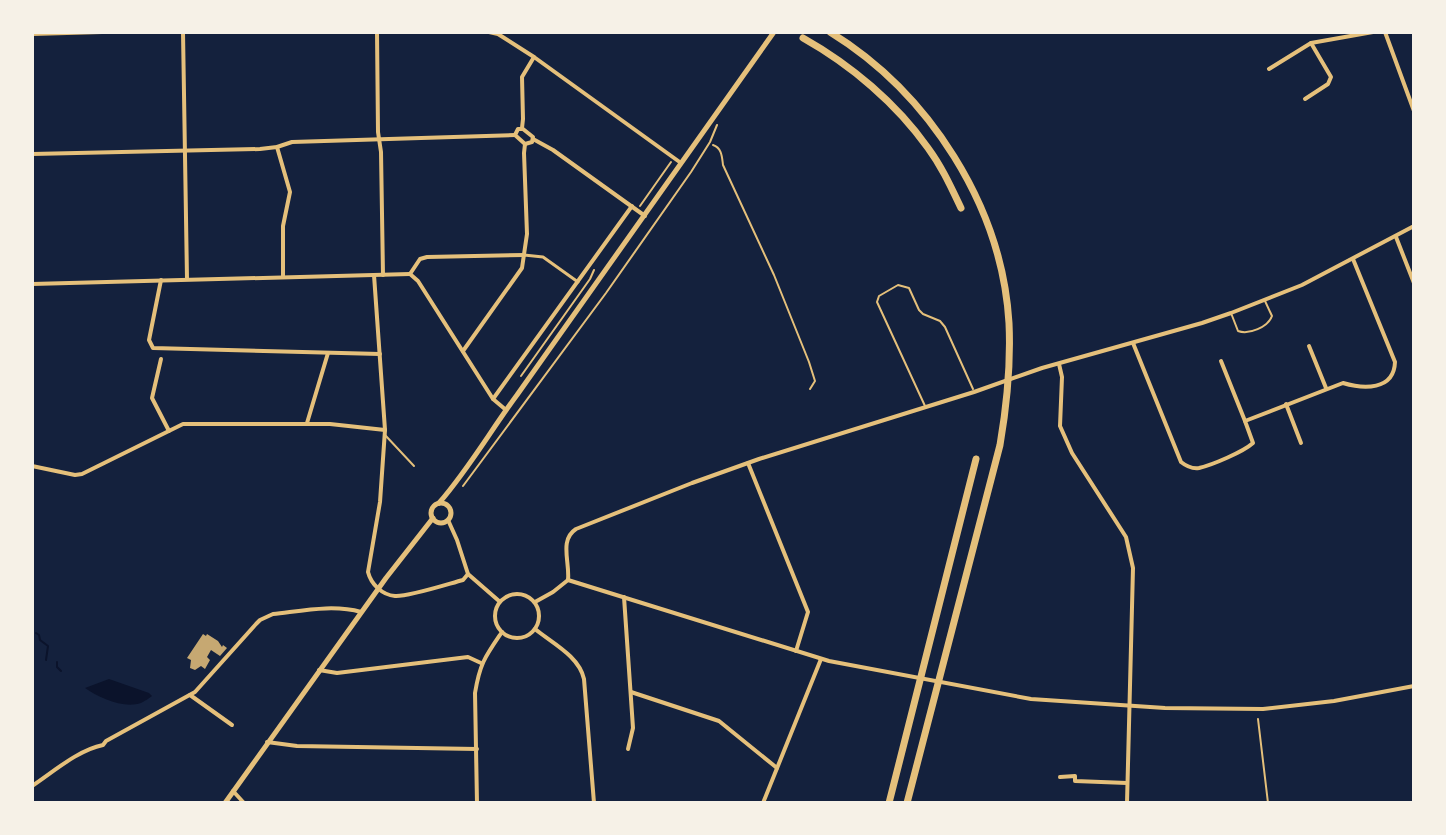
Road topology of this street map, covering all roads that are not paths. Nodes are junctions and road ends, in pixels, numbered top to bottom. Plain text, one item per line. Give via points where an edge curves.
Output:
1 (102, 32) edge
2 (183, 32) edge
3 (377, 32) edge
4 (489, 32) edge
5 (774, 32) edge
6 (830, 32) edge
7 (1373, 32) edge
8 (1385, 32) edge
9 (32, 34) edge
10 (803, 38) dead end
11 (1311, 43) junction
12 (534, 57) junction
13 (1269, 69) dead end
14 (1305, 99) dead end
15 (1414, 111) edge
16 (522, 128) junction
17 (515, 135) junction
18 (379, 139) junction
19 (533, 139) junction
20 (525, 144) junction
21 (277, 147) junction
22 (185, 150) junction
23 (32, 154) edge
24 (682, 164) junction
25 (632, 206) junction
26 (961, 208) dead end
27 (645, 216) junction
28 (1411, 228) edge
29 (1396, 237) junction
30 (524, 255) junction
31 (1353, 259) junction
32 (410, 274) junction
33 (374, 275) junction
34 (383, 275) junction
35 (283, 276) junction
36 (187, 279) junction
37 (161, 280) junction
38 (578, 282) junction
39 (1414, 283) edge
40 (32, 284) edge
41 (1265, 300) junction
42 (1231, 313) junction
43 (1133, 343) junction
44 (1309, 346) dead end
45 (463, 351) junction
46 (328, 353) junction
47 (380, 354) junction
48 (161, 359) dead end
49 (1221, 361) dead end
50 (1059, 364) junction
51 (1326, 389) junction
52 (974, 392) junction
53 (493, 399) junction
54 (1286, 404) junction
55 (925, 407) junction
56 (506, 410) junction
57 (1245, 421) junction
58 (307, 423) junction
59 (169, 431) junction
60 (385, 432) junction
61 (1301, 443) dead end
62 (976, 459) dead end
63 (748, 463) junction
64 (32, 466) edge
65 (414, 466) dead end
66 (451, 491) junction
67 (439, 503) junction
68 (450, 508) junction
69 (433, 518) junction
70 (448, 520) junction
71 (468, 574) junction
72 (568, 580) junction
73 (378, 588) junction
74 (624, 597) junction
75 (499, 601) junction
76 (535, 602) junction
77 (361, 612) junction
78 (535, 629) junction
79 (502, 632) junction
80 (796, 651) junction
81 (821, 659) junction
82 (481, 663) junction
83 (319, 670) junction
84 (1414, 686) edge
85 (631, 692) junction
86 (190, 695) junction
87 (1130, 706) junction
88 (232, 725) dead end
89 (267, 742) junction
90 (477, 749) junction
91 (628, 749) dead end
92 (777, 768) junction
93 (1060, 777) dead end
94 (1127, 783) junction
95 (32, 786) edge
96 (233, 791) junction
97 (225, 803) edge
98 (245, 803) edge
99 (477, 803) edge
100 (594, 803) edge
101 (763, 803) edge
102 (889, 803) edge
103 (907, 803) edge
104 (1127, 803) edge

1 - 9 street
2 - 22 street
3 - 18 street
4 - 12 street
5 - 24 main road
6 - 103 highway via 902,90 948,148 978,201 993,242 1009,321 1010,374 1000,445
7 - 11 street
8 - 15 street
10 - 26 highway via 887,101 927,147
11 - 13 street
11 - 14 street via 1331,77
12 - 16 street via 522,77
12 - 24 street
16 - 17 street
16 - 19 street
17 - 18 street
17 - 20 street
18 - 21 street
18 - 34 street
19 - 20 street
19 - 25 street
20 - 30 street
21 - 22 street
21 - 35 street via 290,192 283,226
22 - 23 street
22 - 36 street
24 - 27 main road
25 - 27 street
25 - 38 street
27 - 56 main road
28 - 29 street
29 - 31 street
29 - 39 street
30 - 32 street via 427,257
30 - 38 street via 543,257
30 - 45 street via 521,270
31 - 41 street
31 - 51 street via 1395,367 1388,381 1370,388 1343,383
32 - 34 street
32 - 45 street
33 - 34 street
33 - 35 street
33 - 47 street
35 - 36 street
36 - 37 street
37 - 40 street
37 - 46 street via 149,340 153,348
38 - 53 street
41 - 42 street
41 - 42 lane via 1272,316 1267,325 1242,333
42 - 43 street
43 - 50 street
43 - 57 street via 1181,462 1197,468 1245,450 1253,443
44 - 51 street
45 - 53 street
46 - 47 street
46 - 58 street
47 - 60 street
48 - 59 street via 152,398
49 - 57 street
50 - 52 street
50 - 87 street via 1060,426 1126,537 1133,568
51 - 54 street
52 - 55 street
52 - 55 lane via 942,323 923,314 909,288 898,285 877,302
53 - 56 street
54 - 57 street
54 - 61 street
55 - 63 street
56 - 66 main road
58 - 59 street via 183,424
58 - 60 street
59 - 64 street via 82,474
60 - 65 lane
60 - 73 street via 368,572
62 - 102 highway
63 - 72 street via 572,532 566,541
63 - 80 street via 808,612
66 - 67 main road
66 - 68 main road
67 - 68 main road
67 - 69 main road via 432,509
68 - 70 main road
69 - 70 main road via 440,523
69 - 73 main road
70 - 71 street
71 - 73 street via 463,580 399,596
71 - 75 street
72 - 74 street
72 - 76 street
73 - 77 main road
74 - 80 street
74 - 85 street
75 - 76 street via 516,593
75 - 79 street via 494,619
76 - 78 street via 540,615
77 - 83 main road
77 - 86 street via 341,608 266,617
78 - 79 street via 516,638
78 - 100 street via 582,670
79 - 82 street
80 - 81 street
81 - 87 street via 1031,699
81 - 92 street
82 - 83 street via 468,657 337,673
82 - 90 street via 475,693
83 - 89 main road
84 - 87 street via 1263,709
85 - 91 street via 633,731
85 - 92 street via 719,721
86 - 88 street
86 - 95 street
87 - 94 street
89 - 90 street
89 - 96 main road
90 - 99 street
92 - 101 street
93 - 94 street
94 - 104 street
96 - 97 main road
96 - 98 street

